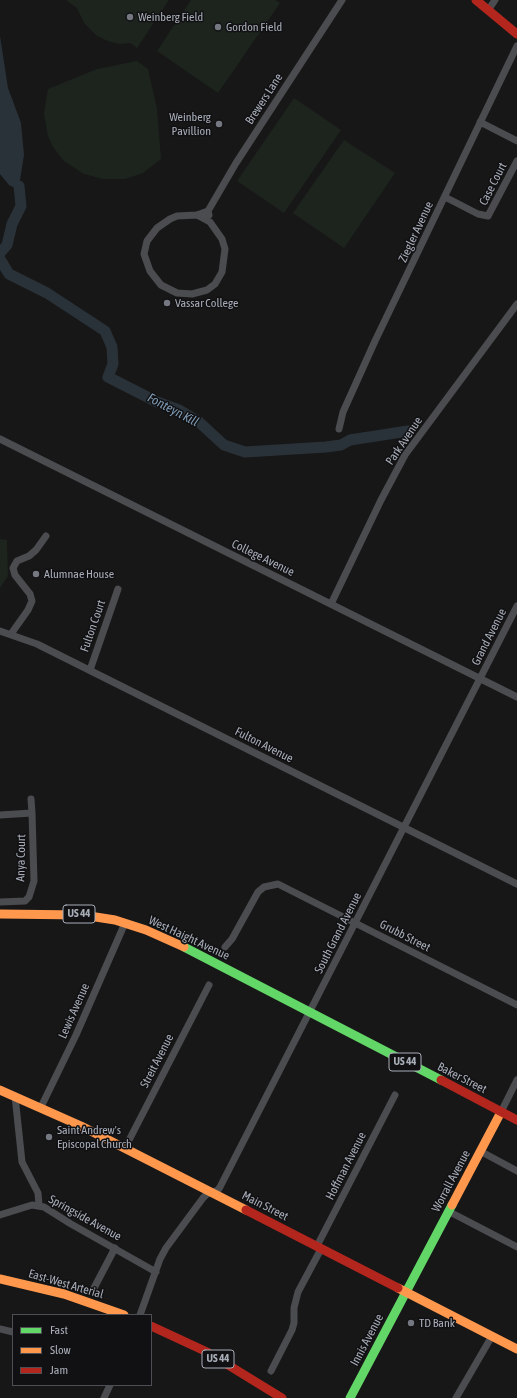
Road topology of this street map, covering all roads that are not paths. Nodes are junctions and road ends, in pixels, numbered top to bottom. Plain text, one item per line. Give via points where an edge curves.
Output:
1 (342, 0) edge
2 (476, 0) edge
3 (495, 0) edge
4 (489, 9) junction
5 (517, 34) edge
6 (517, 46) edge
7 (480, 122) junction
8 (517, 141) edge
9 (517, 161) edge
10 (445, 197) junction
11 (208, 211) junction
12 (197, 215) junction
13 (210, 222) junction
14 (517, 304) edge
15 (339, 429) dead end
16 (0, 439) edge
17 (46, 536) dead end
18 (118, 589) dead end
19 (331, 604) junction
20 (517, 606) edge
21 (0, 631) edge
22 (11, 634) junction
23 (90, 670) junction
24 (480, 678) junction
25 (517, 696) edge
26 (31, 799) dead end
27 (32, 813) junction
28 (0, 815) edge
29 (404, 827) junction
30 (517, 884) edge
31 (0, 902) edge
32 (0, 914) edge
33 (125, 923) junction
34 (355, 924) junction
35 (225, 947) dead end
36 (209, 985) dead end
37 (517, 1005) edge
38 (310, 1012) junction
39 (517, 1080) edge
40 (0, 1090) edge
41 (395, 1095) dead end
42 (15, 1096) junction
43 (41, 1107) junction
44 (501, 1112) junction
45 (517, 1120) edge
46 (124, 1148) junction
47 (480, 1151) junction
48 (517, 1170) edge
49 (211, 1192) junction
50 (39, 1205) junction
51 (448, 1211) junction
52 (0, 1215) edge
53 (319, 1247) junction
54 (517, 1247) edge
55 (115, 1248) junction
56 (156, 1272) junction
57 (0, 1279) edge
58 (94, 1288) dead end
59 (406, 1292) junction
60 (121, 1314) edge
61 (140, 1314) edge
62 (152, 1326) edge
63 (0, 1329) edge
64 (12, 1332) edge
65 (492, 1336) junction
66 (517, 1349) edge
67 (271, 1371) dead end
68 (110, 1386) edge
69 (104, 1398) edge
70 (282, 1398) edge
71 (350, 1398) edge
72 (456, 1398) edge

1 - 11 street, Brewers Lane via 236,163
2 - 4 main road
3 - 4 street
4 - 5 main road
6 - 7 street, Ziegler Avenue
7 - 8 street
7 - 10 street, Ziegler Avenue
9 - 10 street, Case Court via 488,216 478,214
10 - 15 street, Ziegler Avenue via 343,412
11 - 12 street
11 - 13 street
12 - 13 street
12 - 13 street via 170,219 157,228 147,241 144,254 146,264 155,279 168,289 185,294 199,293 207,290 219,278 224,264 225,249 219,232
14 - 19 street, Park Avenue via 405,455
16 - 19 street, College Avenue
17 - 22 street via 36,550 17,561 13,568 32,601
18 - 23 street, Fulton Court
19 - 24 street, College Avenue
20 - 24 street, Grand Avenue
21 - 22 street, Fulton Avenue
22 - 23 street, Fulton Avenue
23 - 29 street, Fulton Avenue
24 - 25 street, College Avenue
24 - 29 street, South Grand Avenue
26 - 27 street, Anya Court
27 - 28 street
27 - 31 street, Anya Court via 34,881 29,897 25,901
29 - 30 street, Fulton Avenue
29 - 34 street, South Grand Avenue
32 - 33 main road, West Haight Avenue / US 44 via 72,914
33 - 38 main road, West Haight Avenue / US 44 via 175,942
33 - 43 street, Lewis Avenue
34 - 35 street, Grubb Street via 284,886 271,885 258,892
34 - 37 street, Grubb Street
34 - 38 street, South Grand Avenue
36 - 46 street, Streit Avenue
38 - 44 main road, Baker Street / US 44
38 - 49 street, South Grand Avenue via 220,1187
39 - 44 street, Worrall Avenue
40 - 42 main road, Main Street
41 - 53 street, Hoffman Avenue
42 - 43 main road, Main Street
42 - 50 street via 22,1162 38,1193
43 - 46 main road, Main Street
44 - 45 main road, Baker Street / US 44
44 - 47 main road, Worrall Avenue
46 - 49 main road, Main Street
47 - 48 street
47 - 51 main road, Worrall Avenue
49 - 53 main road, Main Street
49 - 56 street, South Grand Avenue via 166,1248
50 - 52 street, Springside Avenue
50 - 55 street, Springside Avenue
51 - 54 street
51 - 59 main road, Worrall Avenue
53 - 59 main road, Main Street
53 - 67 street, Hoffman Avenue via 298,1292 292,1330
55 - 56 street, Springside Avenue
55 - 58 street
56 - 61 street, South Grand Avenue
57 - 60 main road, East-West Arterial via 59,1293
59 - 65 main road, Main Street
59 - 71 main road, Innis Avenue
62 - 70 main road, US 44 via 207,1352
63 - 64 street
65 - 66 main road, Main Street
65 - 72 street
68 - 69 street

